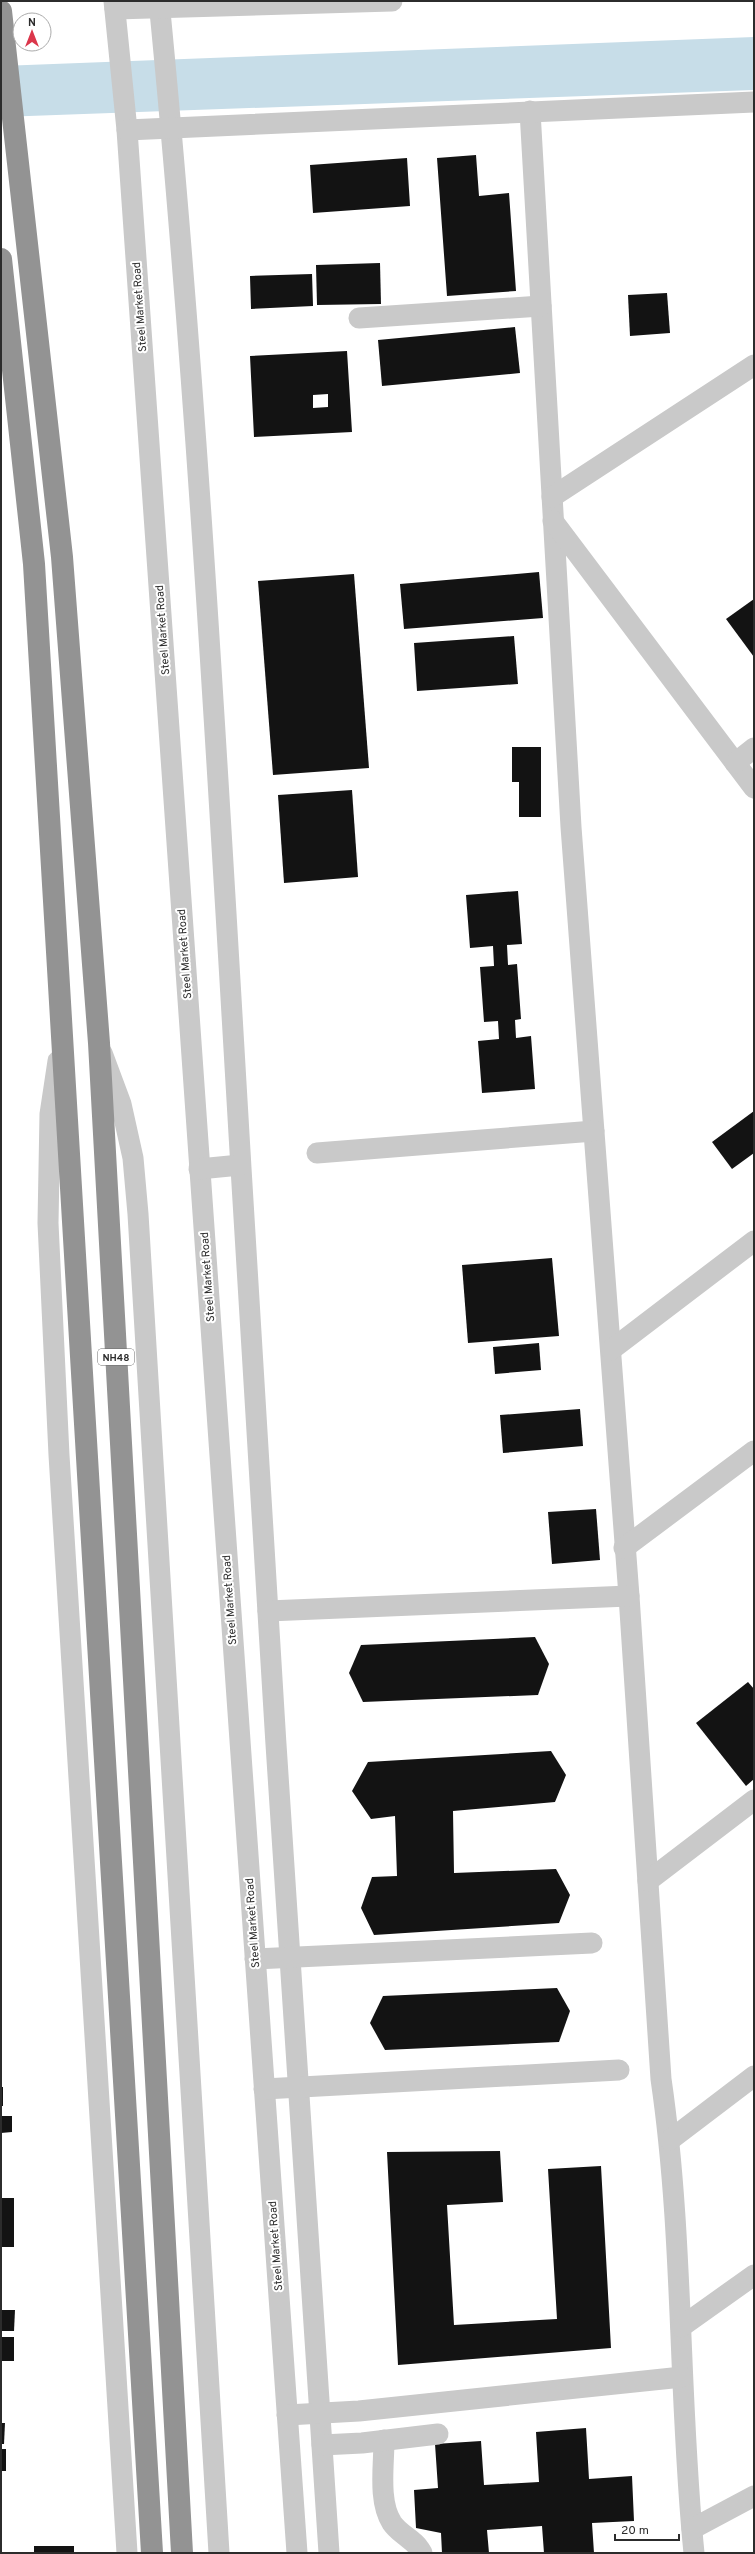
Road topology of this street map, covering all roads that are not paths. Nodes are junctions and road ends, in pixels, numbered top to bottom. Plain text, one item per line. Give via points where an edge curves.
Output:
1 (392, 1) edge
2 (335, 2) edge
3 (160, 4) edge
4 (114, 5) edge
5 (1, 11) edge
6 (754, 102) edge
7 (530, 111) junction
8 (172, 128) junction
9 (127, 130) junction
10 (1, 258) edge
11 (541, 306) junction
12 (358, 318) dead end
13 (754, 365) edge
14 (552, 497) junction
15 (553, 521) junction
16 (754, 748) edge
17 (735, 763) junction
18 (754, 788) edge
19 (62, 1037) junction
20 (99, 1043) junction
21 (594, 1131) junction
22 (317, 1153) dead end
23 (240, 1165) junction
24 (199, 1169) junction
25 (754, 1241) edge
26 (610, 1350) junction
27 (754, 1451) edge
28 (624, 1548) junction
29 (629, 1596) junction
30 (268, 1611) junction
31 (754, 1800) edge
32 (648, 1881) junction
33 (592, 1943) dead end
34 (290, 1957) junction
35 (255, 1959) junction
36 (619, 2070) dead end
37 (754, 2076) edge
38 (299, 2087) junction
39 (264, 2089) junction
40 (670, 2140) junction
41 (754, 2275) edge
42 (681, 2327) junction
43 (682, 2377) junction
44 (320, 2412) junction
45 (287, 2415) junction
46 (438, 2434) dead end
47 (384, 2440) junction
48 (322, 2445) junction
49 (754, 2496) edge
50 (692, 2529) junction
51 (127, 2553) edge
52 (152, 2553) edge
53 (182, 2553) edge
54 (218, 2553) edge
55 (297, 2553) edge
56 (328, 2553) edge
57 (422, 2553) edge
58 (694, 2553) edge

1 - 2 street
2 - 3 street
3 - 4 street
3 - 8 street
4 - 9 street, Steel Market Road
5 - 20 highway, NH48 via 62,557
6 - 7 street
7 - 8 street
7 - 11 street
8 - 9 street
8 - 23 street via 205,559
9 - 24 street, Steel Market Road
10 - 19 highway, NH48 via 34,564
11 - 12 street
11 - 14 street
13 - 14 street
14 - 15 street
15 - 17 street
15 - 21 street via 571,827
16 - 17 street
17 - 18 street
19 - 51 street via 50,1114 48,1230 72,1690
19 - 52 highway, NH48
20 - 53 highway, NH48
20 - 54 street via 121,1104 133,1158 137,1206
21 - 22 street
21 - 26 street
23 - 24 street
23 - 30 street
24 - 35 street, Steel Market Road
25 - 26 street
26 - 28 street
27 - 28 street
28 - 29 street
29 - 30 street
29 - 32 street
30 - 34 street
31 - 32 street
32 - 40 street via 661,2079
33 - 34 street
34 - 35 street
34 - 38 street
35 - 39 street, Steel Market Road
36 - 38 street
37 - 40 street
38 - 39 street
38 - 44 street
39 - 45 street, Steel Market Road
40 - 42 street
41 - 42 street
42 - 43 street
43 - 44 street
43 - 50 street
44 - 45 street
44 - 48 street
45 - 55 street, Steel Market Road
46 - 47 street
47 - 48 street
47 - 57 street via 385,2509 392,2523 403,2534 417,2542
48 - 56 street
49 - 50 street
50 - 58 street

